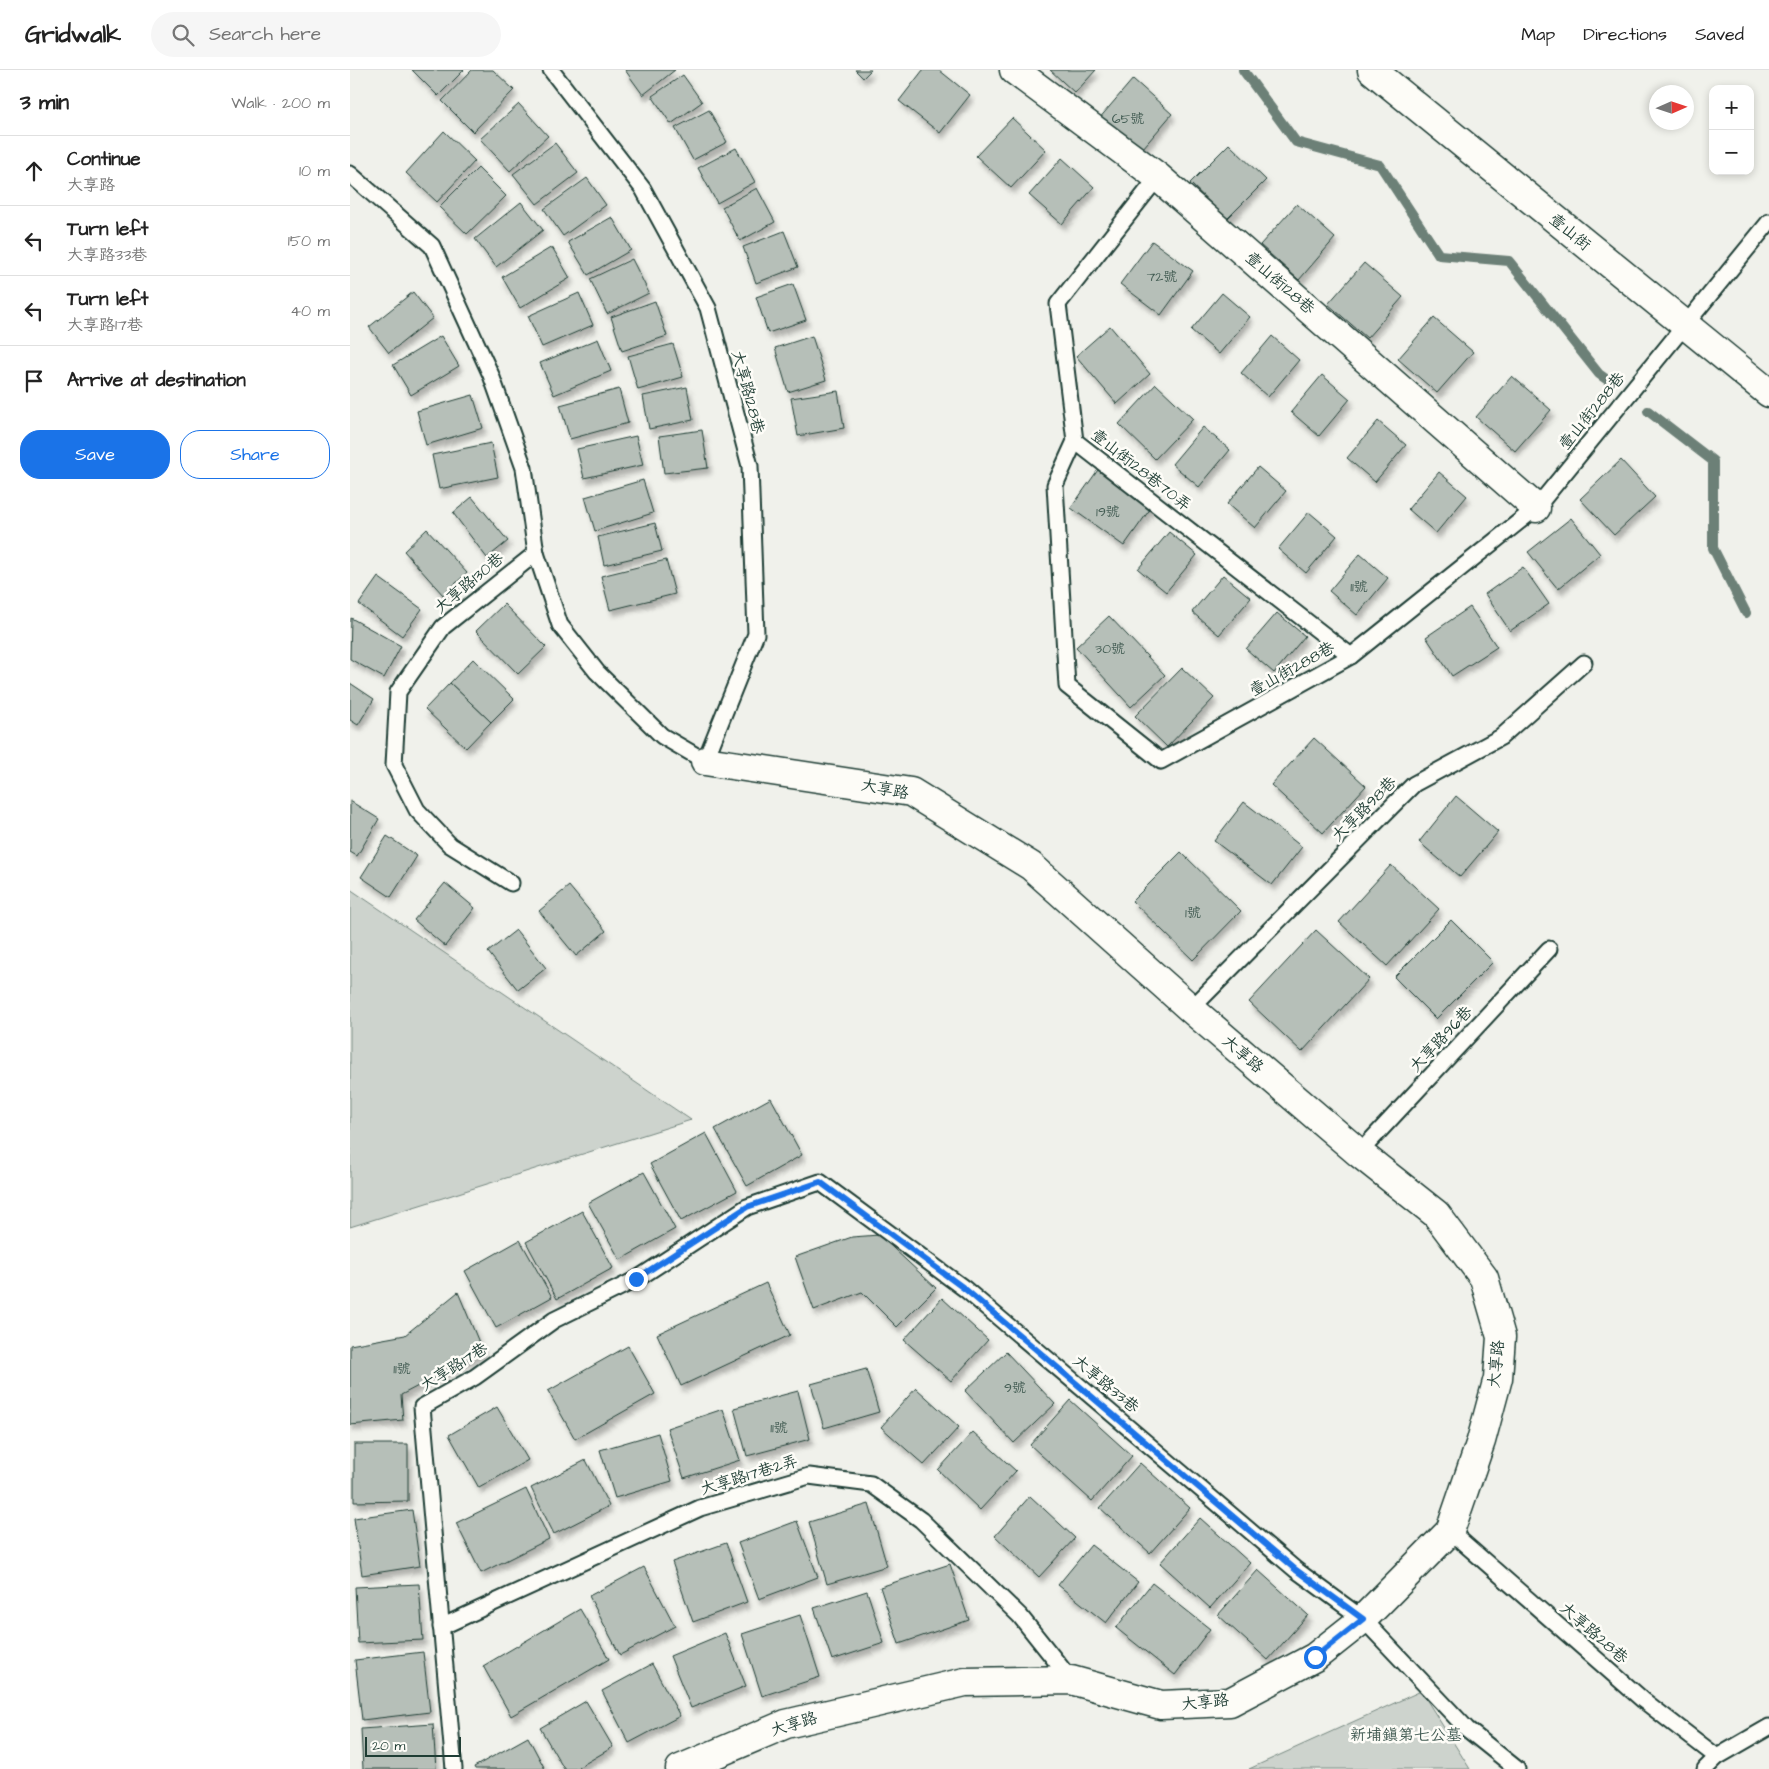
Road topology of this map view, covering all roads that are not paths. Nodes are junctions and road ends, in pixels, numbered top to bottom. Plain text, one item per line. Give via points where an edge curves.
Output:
1 (551, 70) edge
2 (1014, 70) edge
3 (1372, 70) edge
4 (350, 174) edge
5 (1158, 177) junction
6 (1769, 222) edge
7 (1684, 325) junction
8 (1769, 393) edge
9 (1076, 441) junction
10 (1536, 508) junction
11 (536, 553) junction
12 (1352, 656) junction
13 (1584, 663) dead end
14 (705, 761) junction
15 (511, 883) dead end
16 (1549, 949) dead end
17 (1191, 1009) junction
18 (1359, 1153) junction
19 (820, 1182) joint
20 (1450, 1530) junction
21 (1363, 1619) junction
22 (441, 1628) junction
23 (1071, 1680) junction
24 (1769, 1727) edge
25 (1717, 1757) junction
26 (454, 1769) edge
27 (680, 1769) edge
28 (1517, 1769) edge
29 (1705, 1769) edge

1 - 14 lane, 大享路128巷 via 643,189 708,308 750,466 756,634
2 - 5 street, 壹山街128巷
3 - 7 street, 壹山街
4 - 11 lane via 432,246 490,375 524,468
5 - 9 lane, 壹山街128巷70弄 via 1058,304
5 - 10 street, 壹山街128巷
6 - 7 lane, 壹山街288巷
7 - 8 street, 壹山街
7 - 10 lane, 壹山街288巷
9 - 12 lane, 壹山街128巷70弄
9 - 12 lane, 壹山街288巷 via 1055,485 1067,686 1161,762
10 - 12 lane, 壹山街288巷
11 - 14 lane via 560,625 597,672 662,736
11 - 15 lane, 大享路130巷 via 443,627 398,692 394,765 417,810 450,845
13 - 17 lane, 大享路98巷 via 1501,737 1414,784
14 - 17 street, 大享路 via 911,792 1031,866
16 - 18 lane, 大享路96巷
17 - 18 street, 大享路
18 - 20 street, 大享路 via 1436,1214 1484,1278 1501,1337 1498,1378 1484,1432
19 - 21 lane, 大享路33巷 via 965,1289 1296,1570
19 - 22 lane, 大享路17巷 via 747,1207 636,1279 554,1320 475,1377 422,1407
20 - 21 street, 大享路
20 - 25 lane, 大享路28巷 via 1643,1700
21 - 23 street, 大享路 via 1315,1657 1230,1702 1161,1706
21 - 28 lane, 大享路33巷 via 1467,1729
22 - 23 lane, 大享路17巷2弄 via 700,1508 809,1476 871,1484 921,1520 1020,1616
22 - 26 lane, 大享路17巷
23 - 27 street, 大享路 via 965,1682 786,1724
24 - 25 lane
25 - 29 lane

